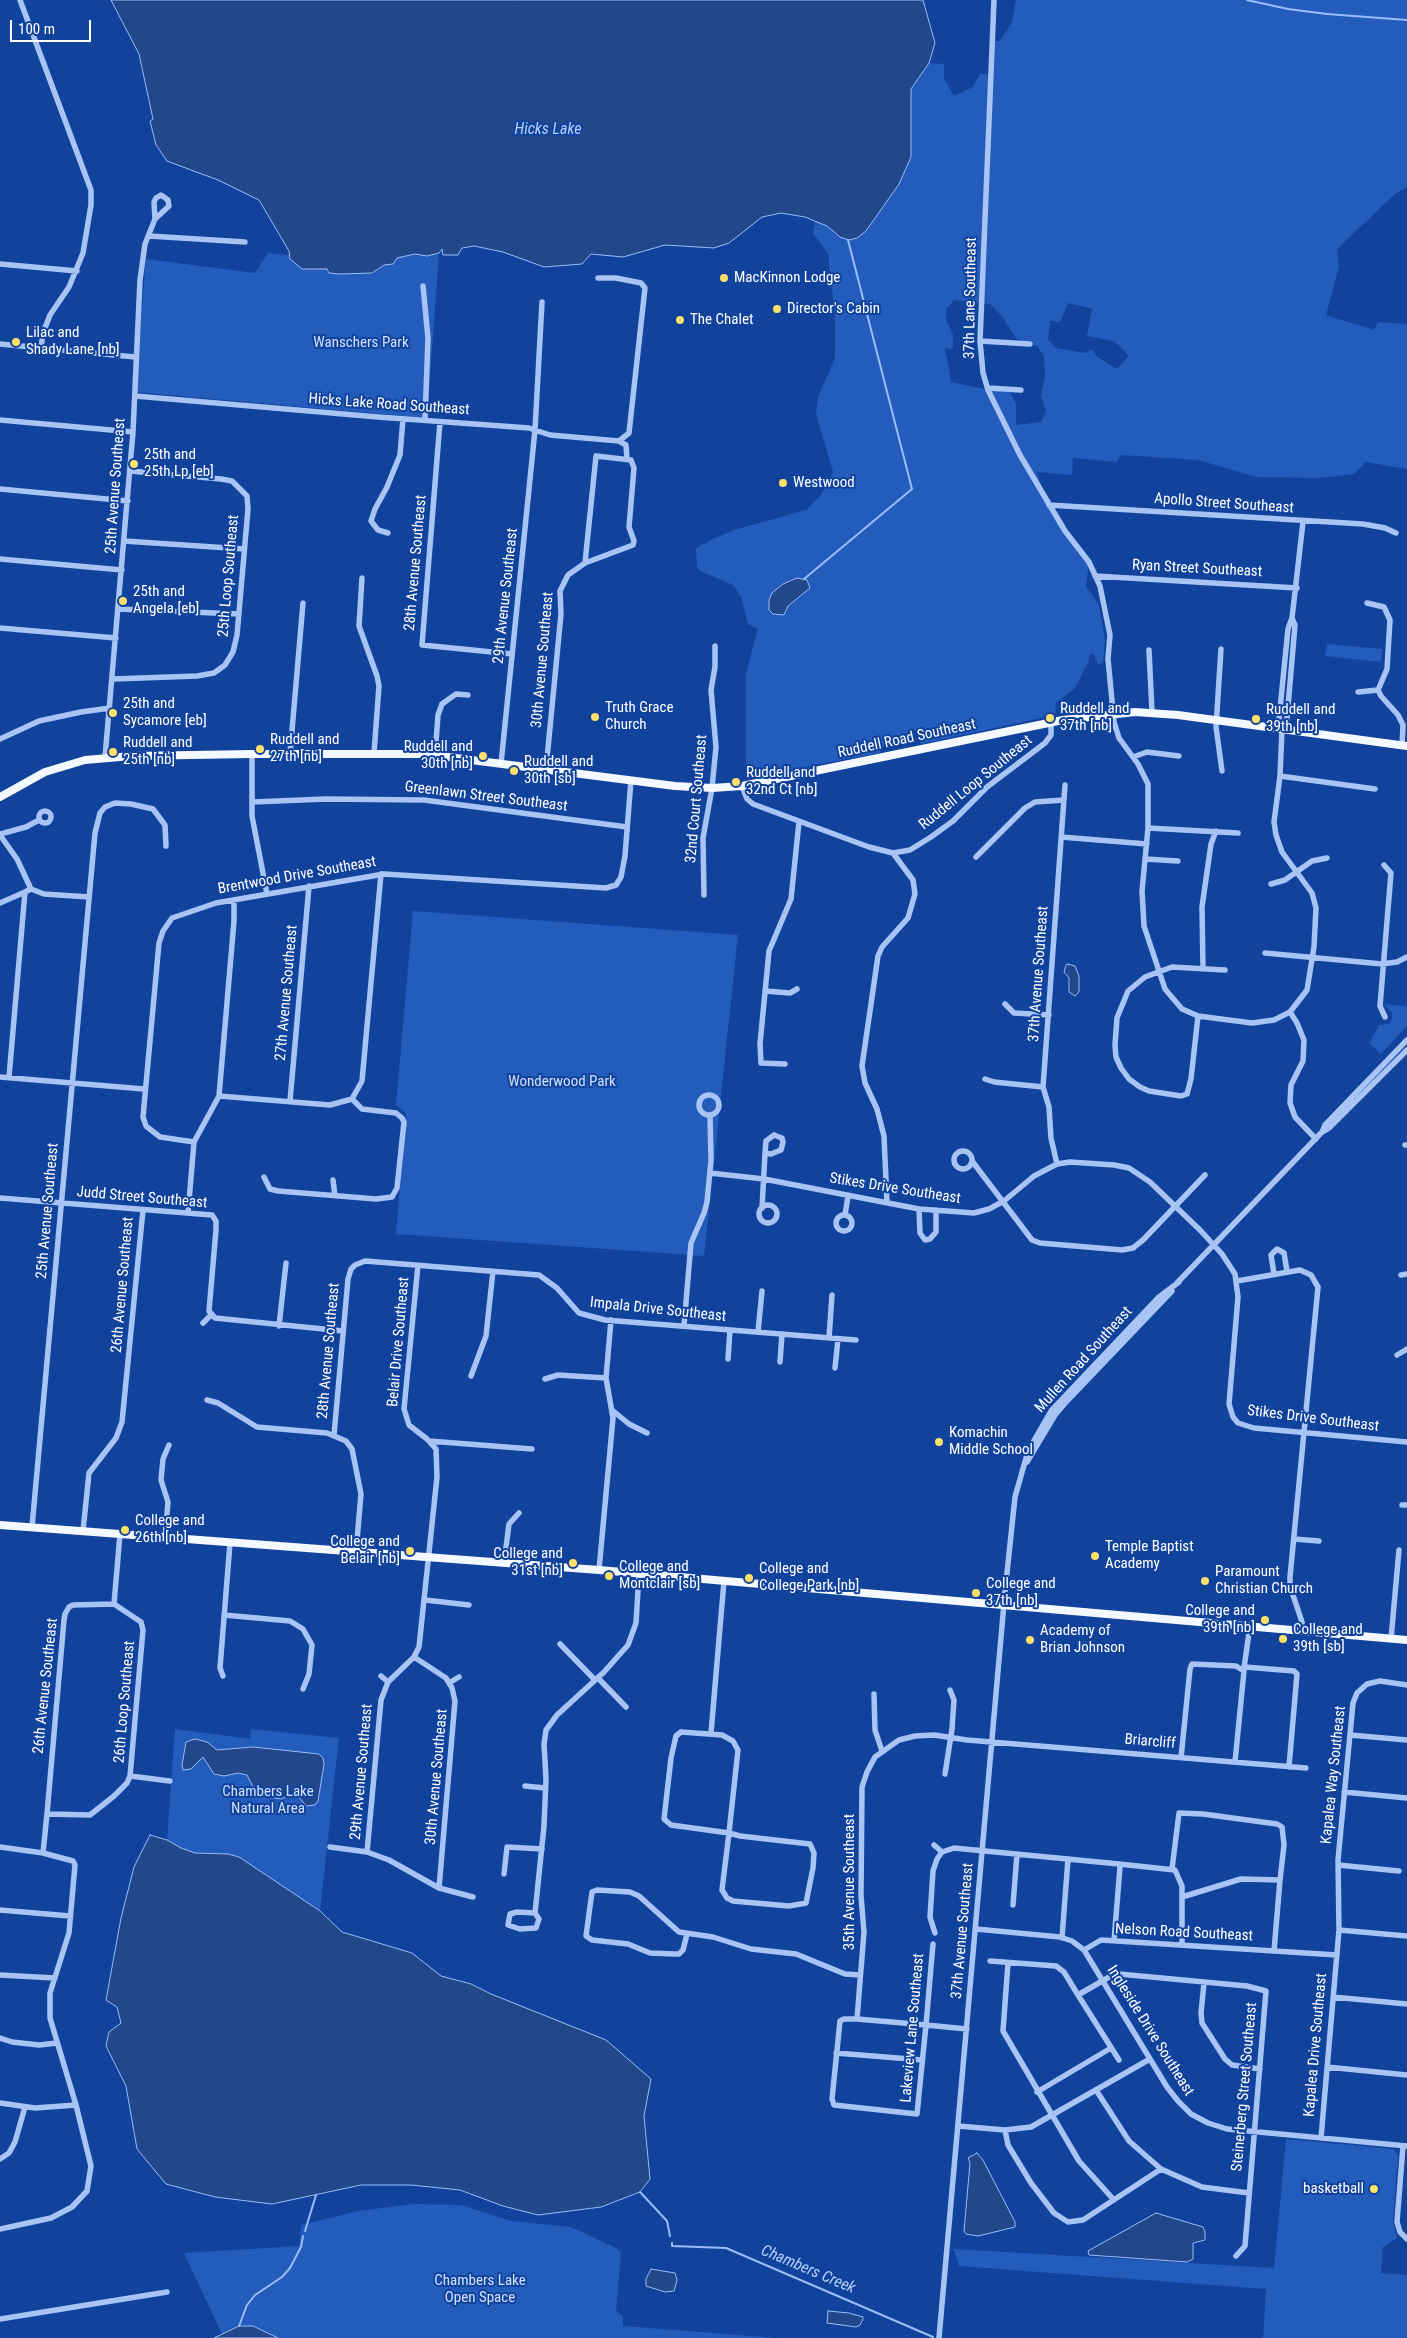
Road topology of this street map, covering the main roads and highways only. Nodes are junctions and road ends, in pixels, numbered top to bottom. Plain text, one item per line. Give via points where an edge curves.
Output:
1 (1404, 746) edge
2 (0, 798) edge
3 (0, 1524) edge
4 (1407, 1640) edge

1 - 2 main road, Ruddell Road Southeast via 1152,712 1113,713 1051,722 742,786 712,788 632,780 435,755 252,754 105,758 45,772
3 - 4 main road via 599,1570

